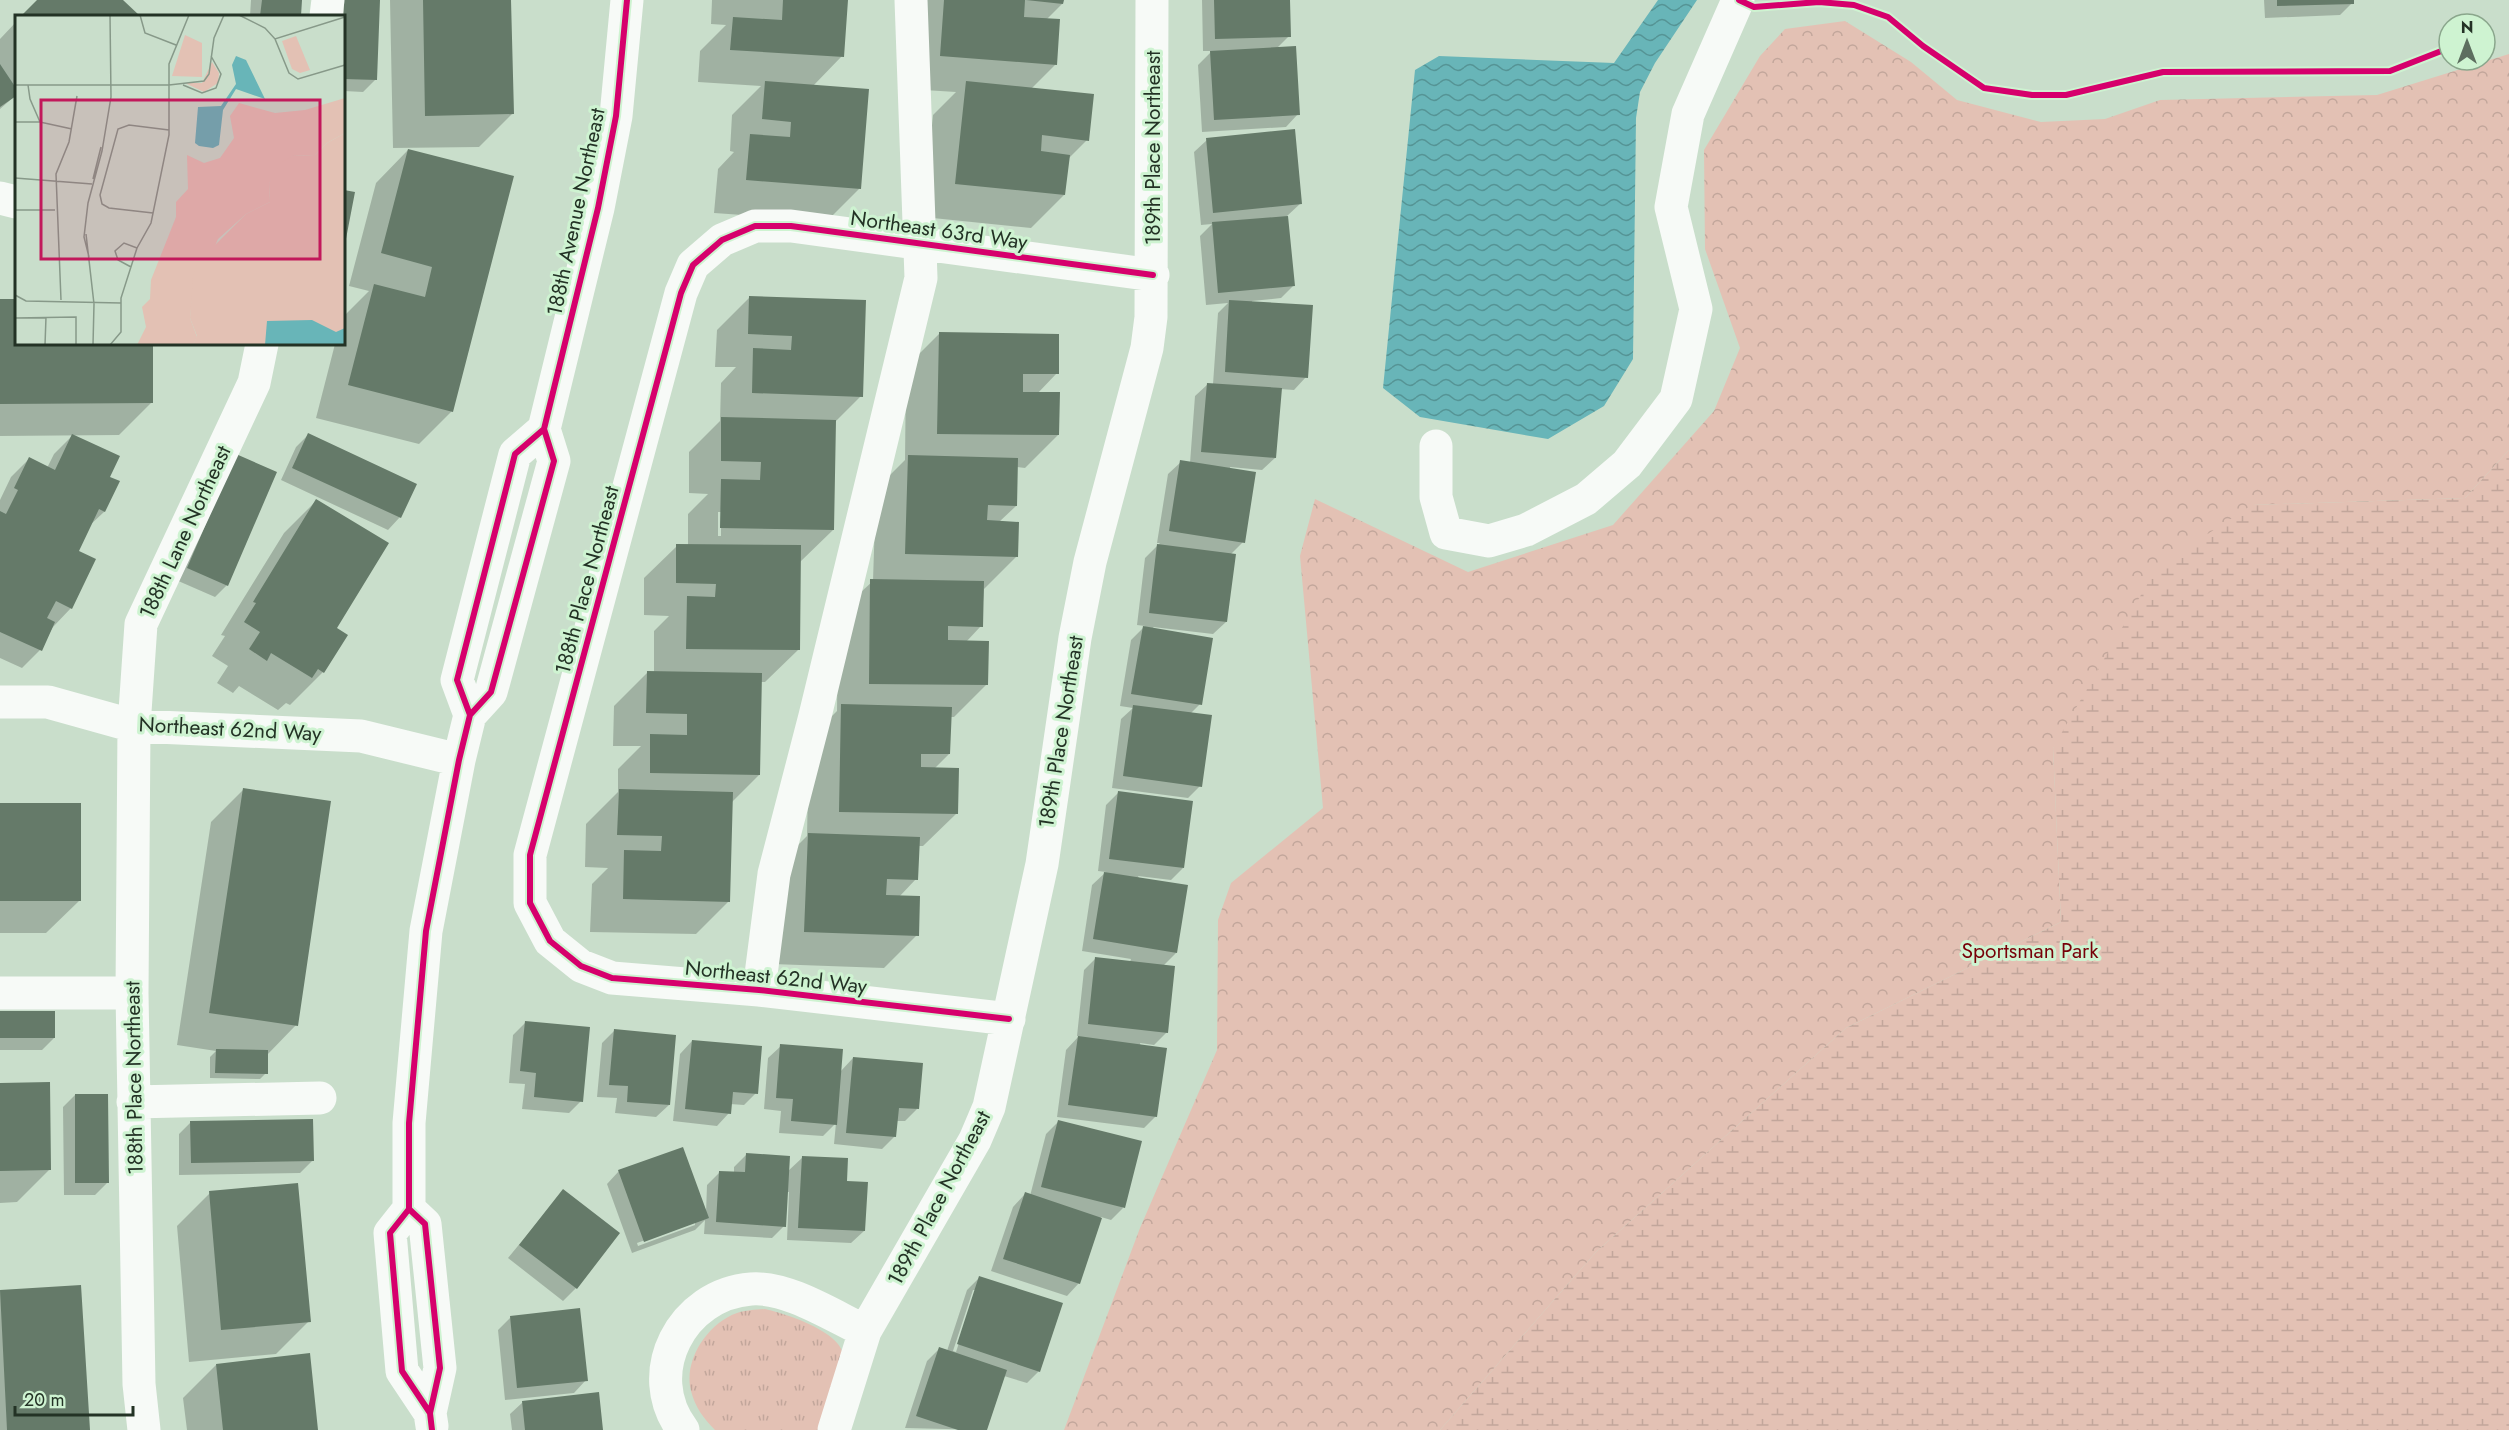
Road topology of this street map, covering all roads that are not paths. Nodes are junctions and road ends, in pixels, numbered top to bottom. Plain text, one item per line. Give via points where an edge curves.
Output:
1 (327, 0) edge
2 (627, 0) edge
3 (911, 0) edge
4 (1152, 0) edge
5 (1738, 0) edge
6 (326, 15) edge
7 (0, 198) edge
8 (15, 202) edge
9 (722, 240) joint
10 (921, 246) junction
11 (1153, 275) junction
12 (262, 345) edge
13 (1436, 447) dead end
14 (0, 702) edge
15 (134, 726) junction
16 (459, 759) junction
17 (550, 941) joint
18 (759, 990) junction
19 (0, 993) edge
20 (132, 993) junction
21 (1010, 1018) junction
22 (320, 1098) dead end
23 (133, 1102) junction
24 (865, 1331) junction
25 (431, 1421) edge
26 (144, 1430) edge
27 (683, 1430) edge
28 (834, 1430) edge

1 - 6 street
2 - 16 street, 188th Avenue Northeast via 616,116 598,208 544,429 554,461 491,692 470,715
3 - 10 street
4 - 11 street, 189th Place Northeast
5 - 13 street via 1688,114 1671,207 1696,309 1676,399 1627,464 1586,499 1526,530 1488,541 1446,533 1436,496
7 - 8 street
9 - 10 street, Northeast 63rd Way via 755,226 791,226
9 - 17 street, 188th Place Northeast via 693,265 681,293 530,855 530,903
10 - 11 street, Northeast 63rd Way
10 - 18 street via 921,278 774,874
11 - 21 street, 189th Place Northeast via 1147,348 1090,562 1042,864
12 - 15 street, 188th Lane Northeast via 254,383 141,624
14 - 15 street, Northeast 62nd Way via 48,702
15 - 16 street, Northeast 62nd Way via 361,736
15 - 20 street, 188th Place Northeast
16 - 25 street, 188th Avenue Northeast via 426,931 409,1123 409,1209 425,1224 440,1368
17 - 18 street, Northeast 62nd Way via 581,966 612,978
18 - 21 street, Northeast 62nd Way
19 - 20 street
20 - 23 street, 188th Place Northeast
21 - 24 street, 189th Place Northeast via 989,1107 975,1140
22 - 23 street
23 - 26 street, 188th Place Northeast via 139,1384
24 - 27 street via 782,1292 752,1289 722,1295 696,1310 677,1334 667,1362 666,1392
24 - 28 street, 189th Place Northeast

